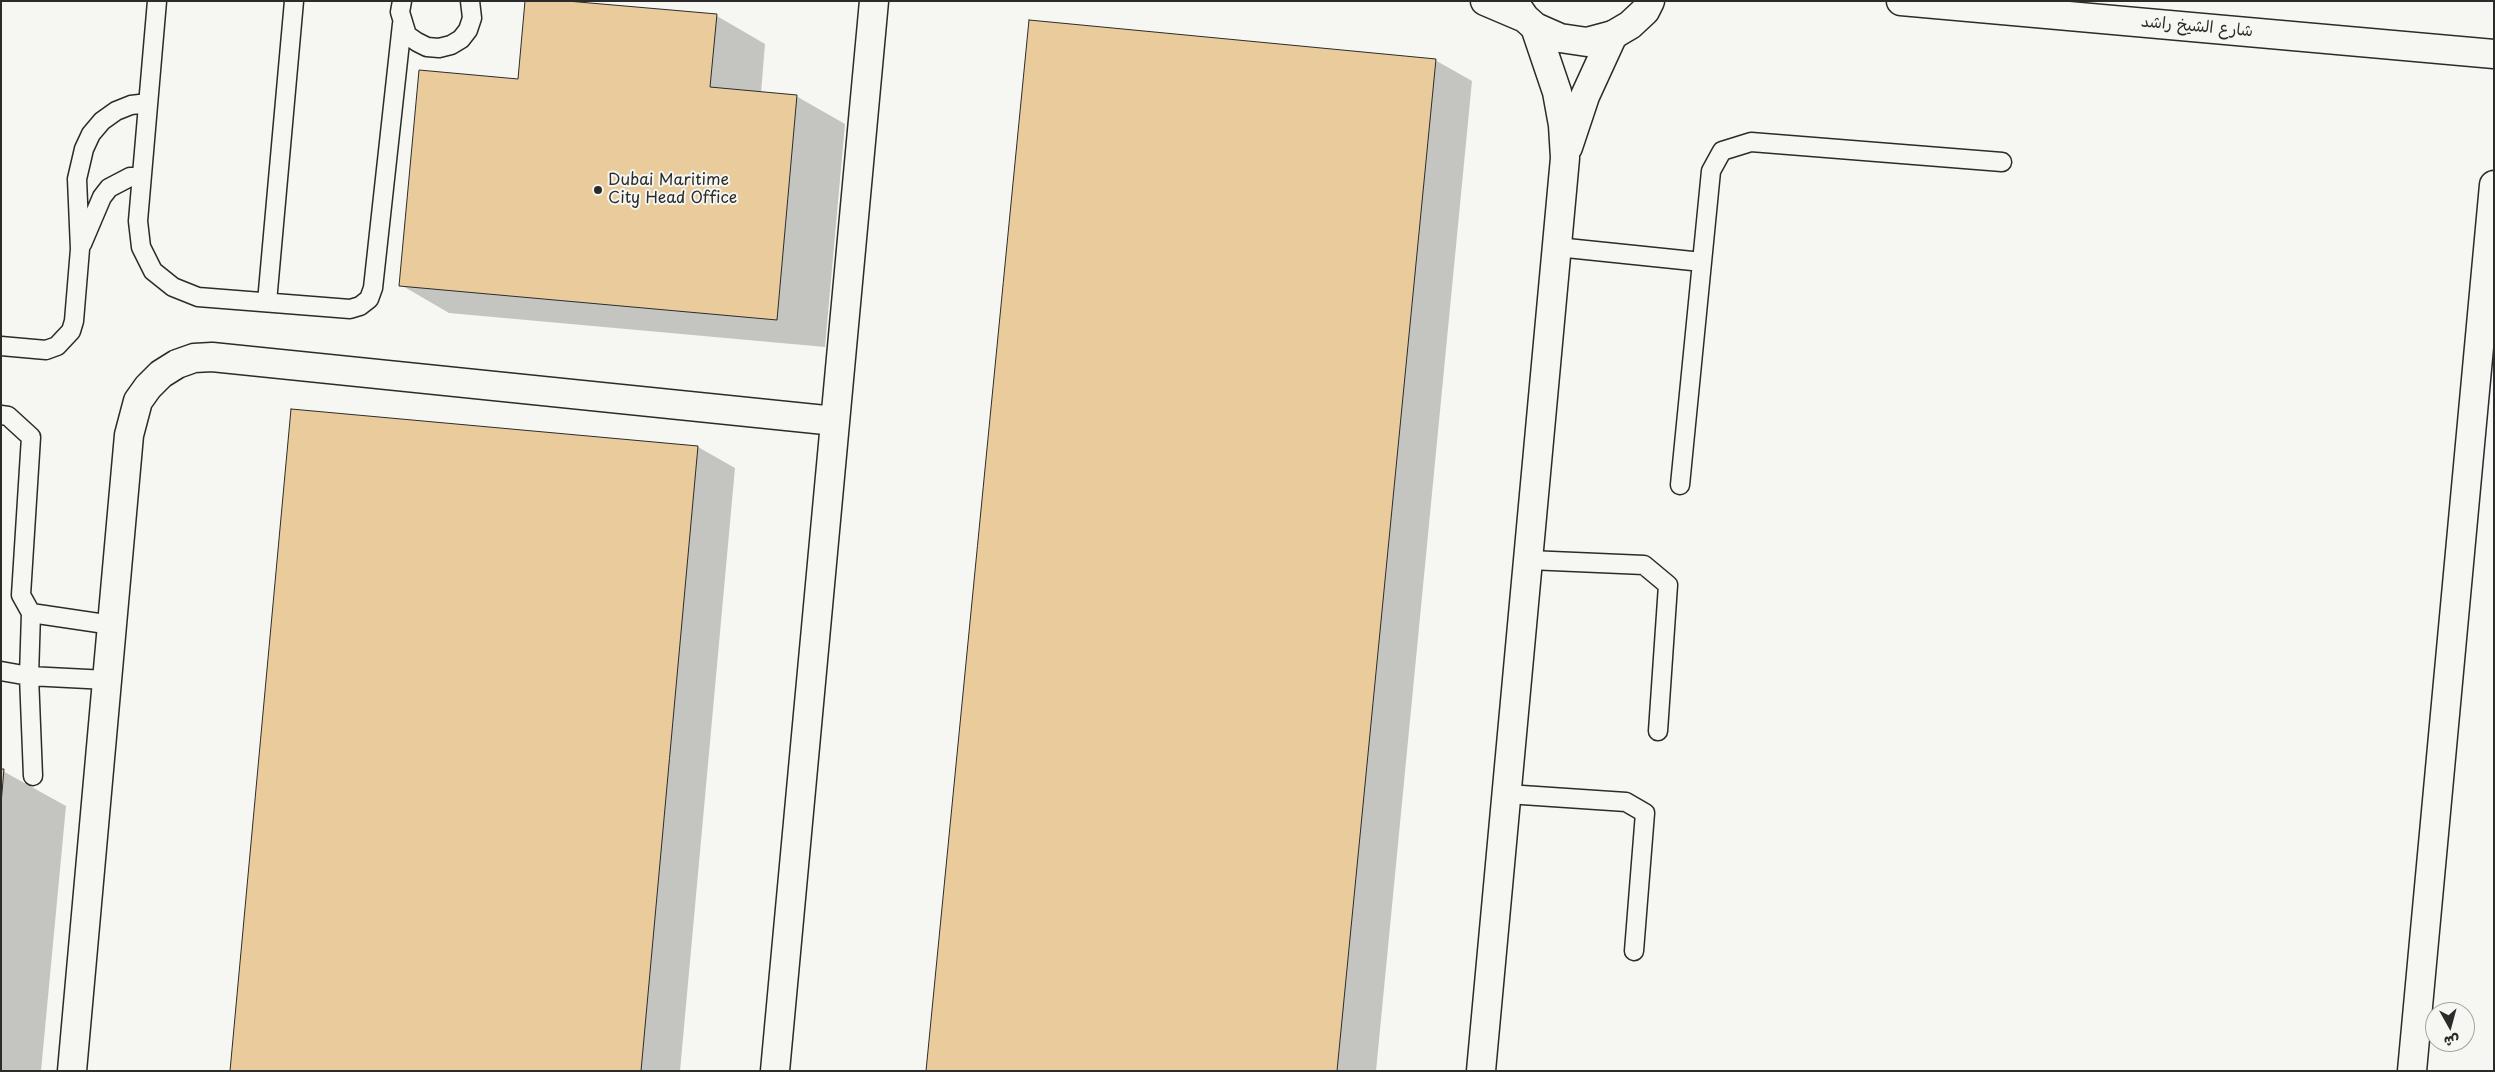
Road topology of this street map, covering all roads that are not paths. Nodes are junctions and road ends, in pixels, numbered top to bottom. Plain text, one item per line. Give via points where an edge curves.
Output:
1 (157, 1) edge
2 (294, 1) edge
3 (402, 1) edge
4 (470, 1) edge
5 (874, 1) edge
6 (1485, 1) edge
7 (1901, 1) edge
8 (1652, 4) edge
9 (1524, 16) edge
10 (402, 24) junction
11 (1613, 35) junction
12 (2494, 54) edge
13 (148, 103) junction
14 (1565, 158) junction
15 (2002, 162) dead end
16 (141, 177) junction
17 (2494, 185) edge
18 (1557, 247) junction
19 (80, 249) junction
20 (1702, 262) junction
21 (267, 302) junction
22 (1, 346) edge
23 (1, 415) edge
24 (835, 421) junction
25 (1680, 485) dead end
26 (1528, 560) junction
27 (31, 613) junction
28 (112, 625) junction
29 (1, 671) edge
30 (29, 676) junction
31 (107, 680) junction
32 (1658, 731) dead end
33 (33, 776) dead end
34 (1507, 794) junction
35 (1634, 951) dead end
36 (72, 1071) edge
37 (775, 1071) edge
38 (1481, 1071) edge
39 (2412, 1071) edge

1 - 13 lane
2 - 21 lane
3 - 10 lane
4 - 10 lane via 472,18 468,30 451,45 427,47 407,34
5 - 24 street
6 - 9 street
7 - 12 street, شارع الشيخ راشد
8 - 11 street via 1630,25
9 - 11 street via 1560,38 1587,42
9 - 14 street via 1557,92
10 - 21 lane via 373,288 369,299 350,309
11 - 14 street via 1585,96
13 - 16 lane
13 - 19 lane via 131,105 109,116 91,134 84,149 77,180
14 - 18 street
15 - 20 lane via 1751,142 1722,151 1711,171
16 - 19 lane via 130,178 109,188
16 - 21 lane via 138,221 141,247 153,271 173,287 198,296
17 - 39 street
18 - 20 lane
18 - 26 street
19 - 22 lane via 74,321 65,340 46,350
20 - 25 lane
23 - 27 lane via 8,416 31,437 21,595
24 - 28 street via 212,357 194,358 177,364 148,386 132,417
24 - 37 street
26 - 32 lane via 1644,565 1668,585
26 - 34 street
27 - 28 lane
27 - 30 lane
28 - 31 street
29 - 30 lane
30 - 31 lane
30 - 33 lane
31 - 36 street
34 - 35 lane via 1626,802 1645,813
34 - 38 street

